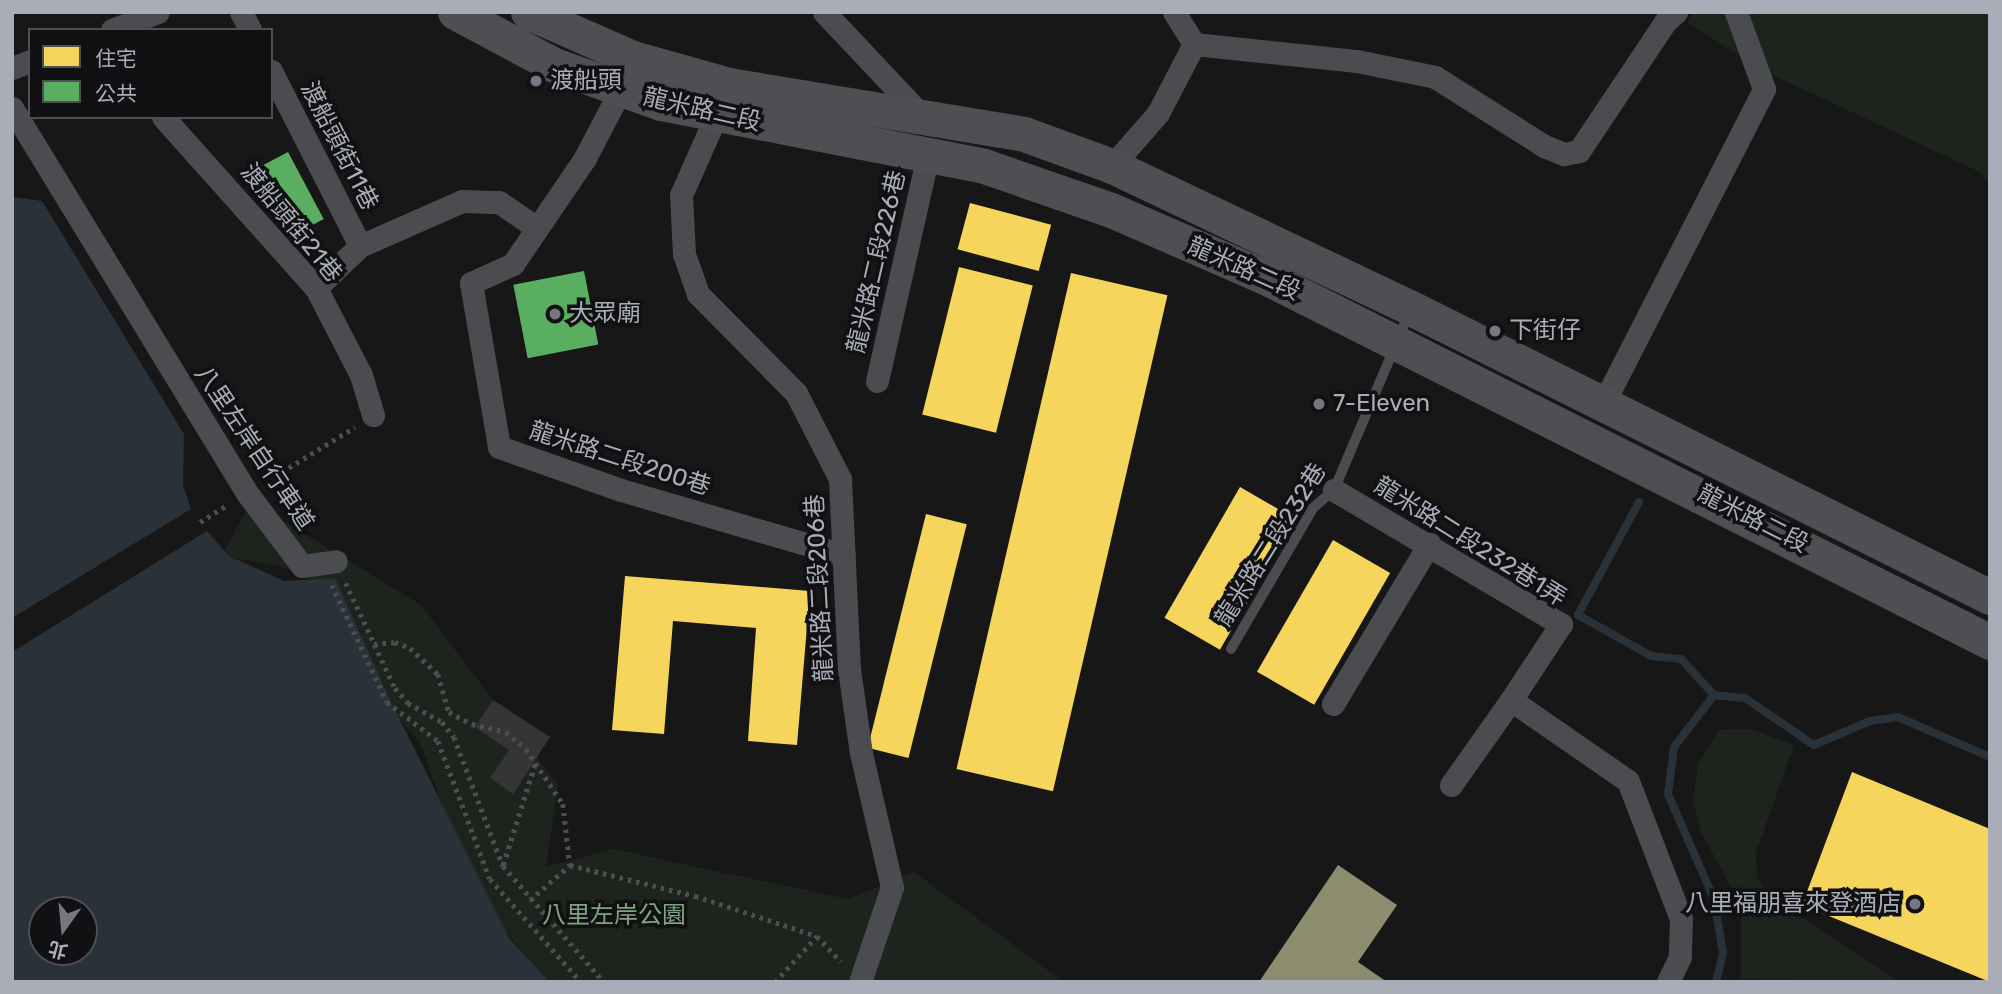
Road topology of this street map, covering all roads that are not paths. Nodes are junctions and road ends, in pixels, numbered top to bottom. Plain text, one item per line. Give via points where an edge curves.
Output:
1 (158, 12) edge
2 (242, 12) edge
3 (455, 12) edge
4 (528, 12) edge
5 (824, 12) edge
6 (1174, 12) edge
7 (1676, 12) edge
8 (1736, 12) edge
9 (117, 28) edge
10 (249, 28) edge
11 (1194, 44) junction
12 (273, 75) edge
13 (621, 89) junction
14 (12, 108) edge
15 (920, 114) junction
16 (716, 116) junction
17 (165, 119) edge
18 (928, 154) junction
19 (1112, 166) junction
20 (537, 228) junction
21 (360, 246) junction
22 (316, 288) junction
23 (1411, 308) junction
24 (1395, 341) junction
25 (877, 380) dead end
26 (1603, 404) junction
27 (373, 415) road end
28 (1334, 490) junction
29 (1877, 540) junction
30 (1429, 544) junction
31 (844, 555) junction
32 (329, 562) road end
33 (1862, 574) junction
34 (1990, 597) edge
35 (1990, 642) edge
36 (1231, 649) dead end
37 (1511, 700) junction
38 (1333, 704) dead end
39 (1451, 785) dead end
40 (860, 982) edge
41 (1668, 982) edge

1 - 9 street
2 - 10 street
3 - 13 main road, 龍米路二段 via 554,65
4 - 15 main road, 龍米路二段 via 633,58 729,85
5 - 15 street
6 - 11 street
7 - 11 street via 1579,151 1564,154 1435,77 1357,61
8 - 26 street via 1764,89
11 - 19 street via 1158,113
12 - 21 street, 渡船頭街11巷
13 - 16 main road, 龍米路二段
13 - 20 street, 龍米路二段200巷 via 585,158
14 - 32 street, 八里左岸自行車道 via 247,493 302,566
15 - 18 main road
15 - 19 main road, 龍米路二段 via 1024,134
16 - 18 main road, 龍米路二段
16 - 31 street, 龍米路二段206巷 via 681,195 684,254 698,294 796,393 840,479
17 - 22 street, 渡船頭街21巷
18 - 24 main road, 龍米路二段 via 984,166 1111,210 1263,276
18 - 25 street, 龍米路二段226巷
19 - 23 main road, 龍米路二段
20 - 21 street via 499,202 462,201
20 - 31 street, 龍米路二段200巷 via 513,264 471,283 499,447 621,491
21 - 22 street
22 - 27 street, 渡船頭街21巷 via 361,374
23 - 24 lane, 龍米路二段232巷
23 - 26 main road, 龍米路二段
24 - 28 lane, 龍米路二段232巷
24 - 33 main road, 龍米路二段
26 - 29 main road, 龍米路二段
28 - 30 street, 龍米路二段232巷1弄
28 - 36 lane, 龍米路二段232巷 via 1313,508
29 - 33 main road
29 - 34 main road, 龍米路二段
30 - 37 street, 龍米路二段232巷1弄 via 1561,624
30 - 38 street
31 - 40 street, 龍米路二段206巷 via 854,705 892,887
33 - 35 main road, 龍米路二段
37 - 39 street
37 - 41 street via 1628,781 1681,919 1680,957

